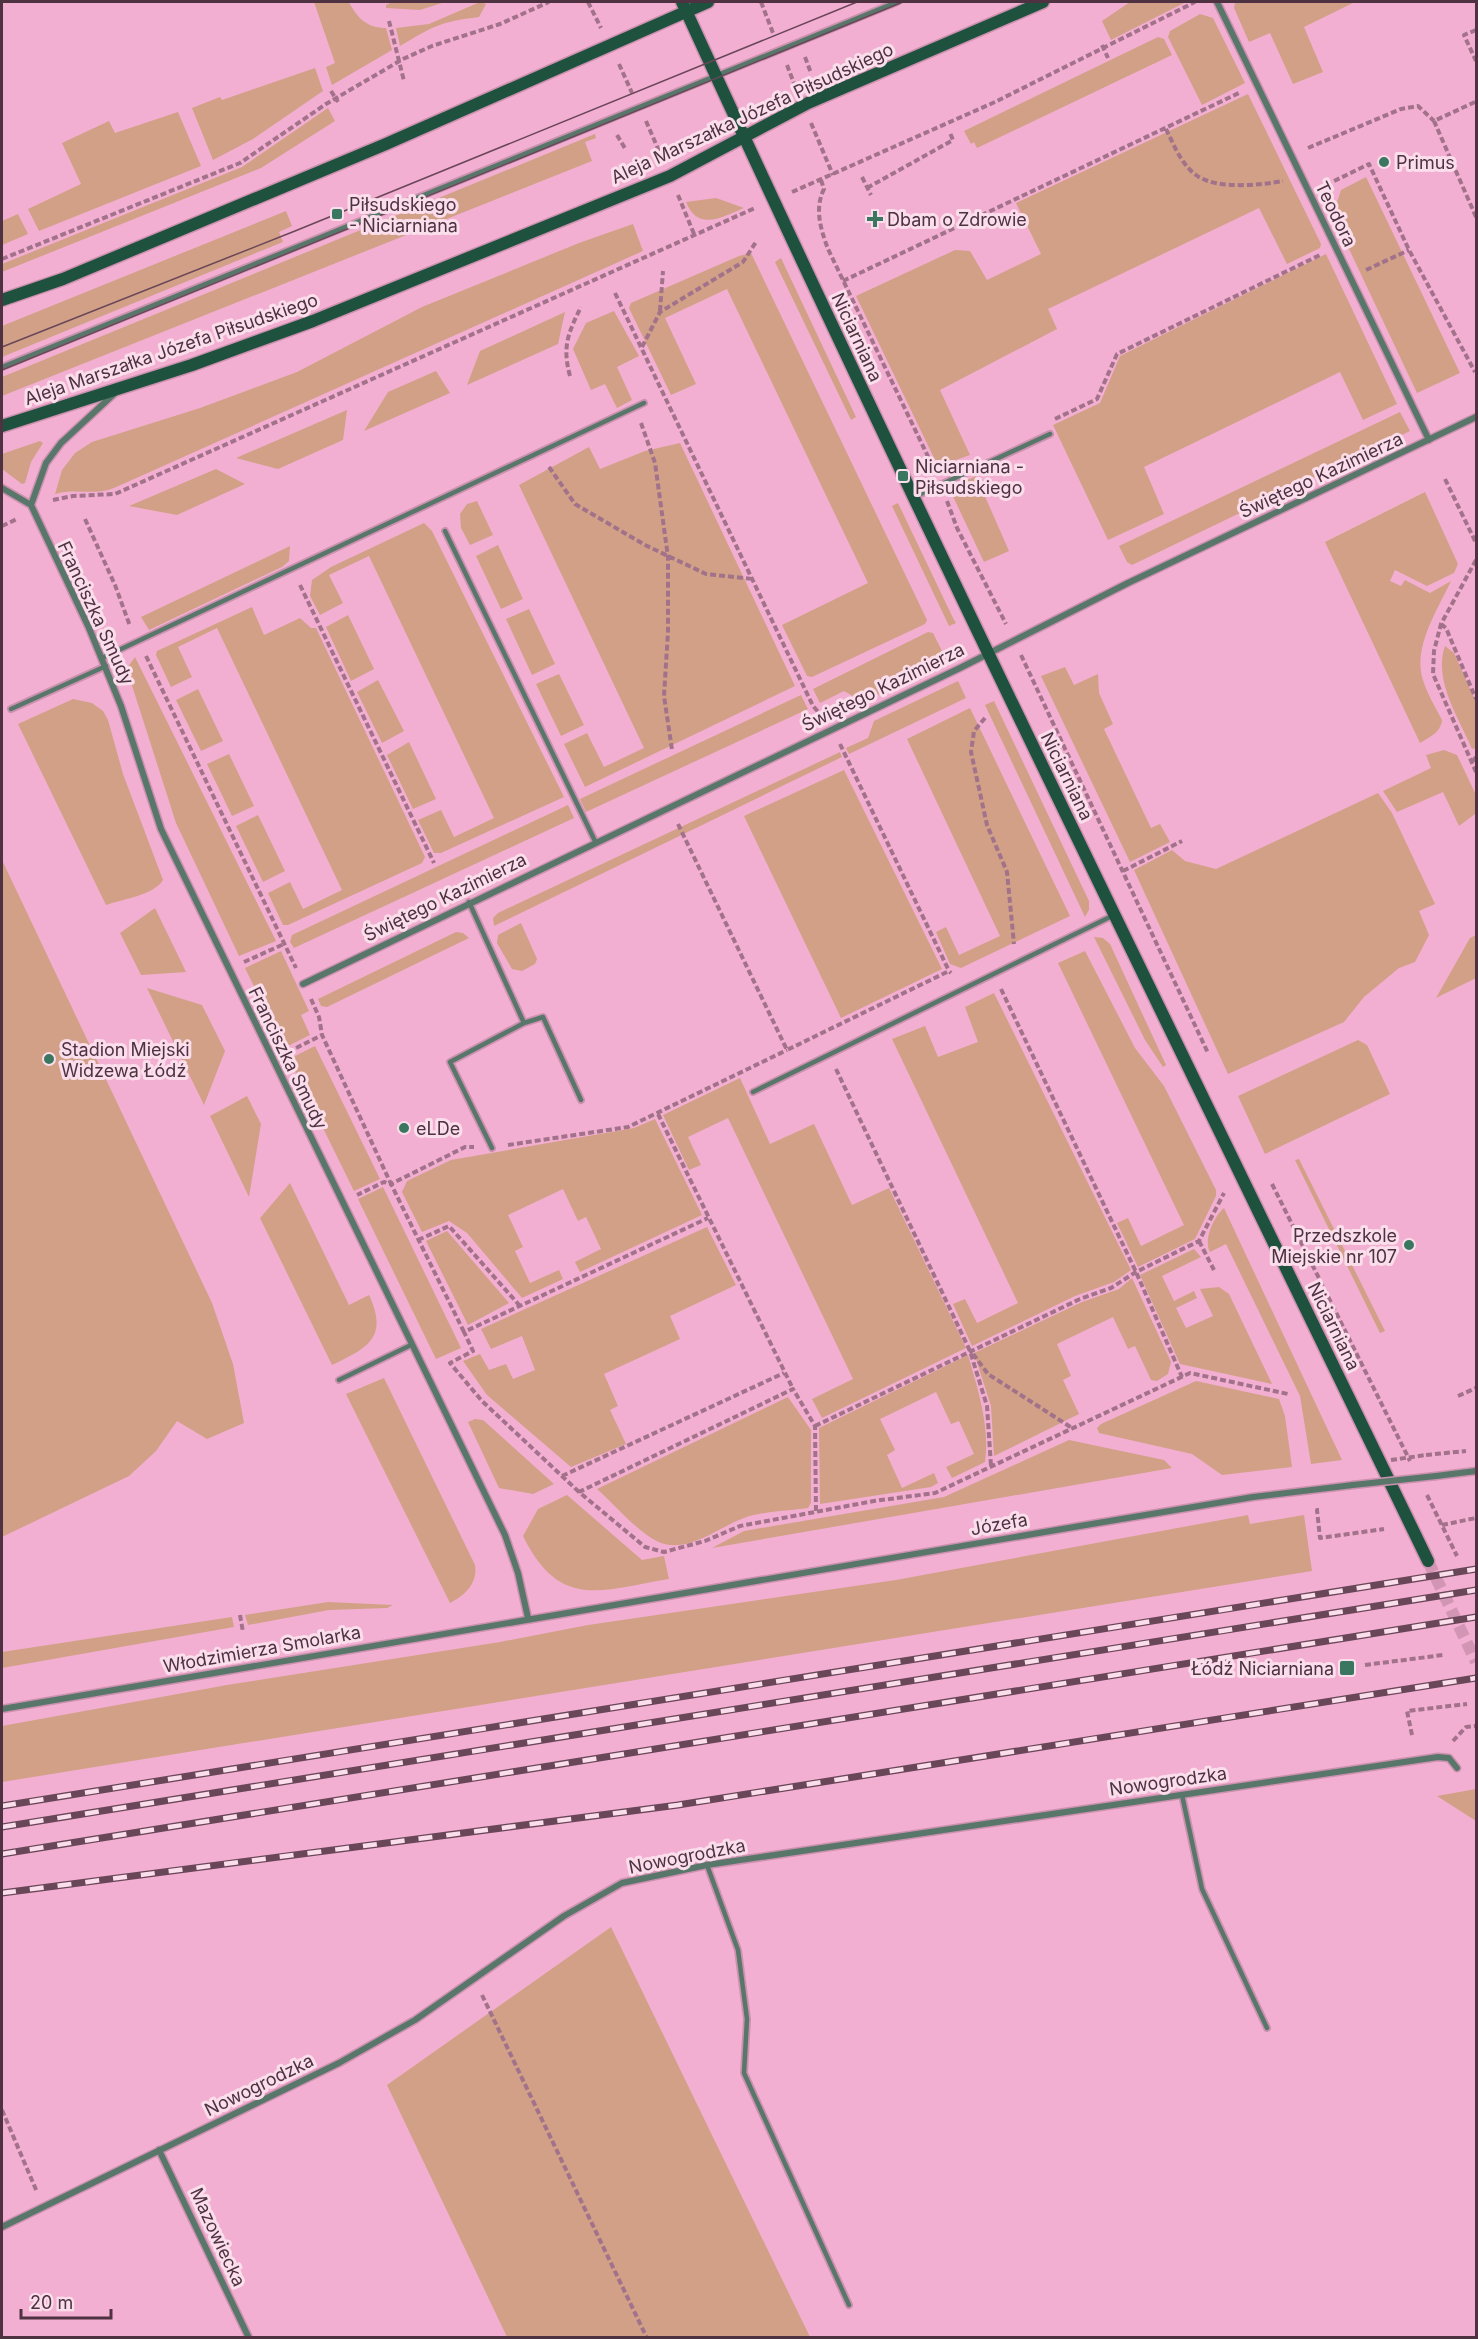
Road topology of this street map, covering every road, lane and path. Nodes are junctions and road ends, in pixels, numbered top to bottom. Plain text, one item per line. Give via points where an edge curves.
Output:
1 (549, 2) edge
2 (708, 2) edge
3 (897, 2) edge
4 (1043, 2) edge
5 (1195, 2) edge
6 (1217, 2) edge
7 (684, 6) edge
8 (389, 21) dead end
9 (1476, 30) edge
10 (1103, 47) junction
11 (803, 51) dead end
12 (1108, 58) dead end
13 (1476, 61) edge
14 (398, 62) junction
15 (811, 73) dead end
16 (716, 76) junction
17 (404, 81) dead end
18 (1257, 85) junction
19 (331, 91) dead end
20 (337, 100) junction
21 (1475, 102) dead end
22 (1434, 121) junction
23 (1166, 128) junction
24 (950, 133) dead end
25 (744, 137) junction
26 (1291, 155) junction
27 (862, 177) dead end
28 (1302, 177) junction
29 (821, 180) junction
30 (810, 185) dead end
31 (867, 188) junction
32 (1309, 193) junction
33 (871, 195) dead end
34 (682, 204) dead end
35 (748, 211) dead end
36 (1476, 217) edge
37 (694, 234) junction
38 (756, 242) dead end
39 (1336, 248) junction
40 (1409, 250) junction
41 (2, 259) edge
42 (663, 272) dead end
43 (1350, 277) junction
44 (843, 281) junction
45 (615, 293) dead end
46 (2, 300) edge
47 (581, 307) dead end
48 (660, 312) junction
49 (642, 348) junction
50 (2, 367) edge
51 (1475, 372) edge
52 (570, 376) dead end
53 (120, 388) junction
54 (644, 403) dead end
55 (1476, 417) edge
56 (640, 420) dead end
57 (1046, 423) dead end
58 (2, 426) edge
59 (1050, 434) dead end
60 (1429, 440) junction
61 (545, 462) dead end
62 (932, 464) junction
63 (938, 466) dead end
64 (1445, 479) dead end
65 (941, 484) junction
66 (2, 488) edge
67 (913, 497) junction
68 (32, 508) junction
69 (85, 519) dead end
70 (2, 526) edge
71 (446, 531) dead end
72 (1476, 543) edge
73 (668, 557) junction
74 (1476, 560) edge
75 (753, 579) junction
76 (300, 585) dead end
77 (1004, 621) dead end
78 (1441, 624) junction
79 (137, 642) junction
80 (988, 653) junction
81 (1021, 656) dead end
82 (102, 658) junction
83 (106, 666) junction
84 (1476, 699) edge
85 (11, 709) dead end
86 (985, 718) dead end
87 (832, 728) junction
88 (672, 750) dead end
89 (1476, 757) edge
90 (1472, 762) junction
91 (1476, 772) edge
92 (670, 806) junction
93 (595, 841) junction
94 (1182, 841) dead end
95 (434, 863) dead end
96 (1123, 871) junction
97 (469, 902) junction
98 (1114, 915) junction
99 (1024, 943) dead end
100 (284, 944) junction
101 (228, 969) junction
102 (949, 971) junction
103 (957, 977) dead end
104 (999, 983) dead end
105 (303, 984) junction
106 (524, 1023) junction
107 (322, 1035) junction
108 (787, 1050) junction
109 (1210, 1058) dead end
110 (272, 1059) junction
111 (833, 1062) dead end
112 (753, 1092) dead end
113 (581, 1100) dead end
114 (658, 1114) junction
115 (492, 1148) junction
116 (1269, 1179) dead end
117 (391, 1184) junction
118 (1224, 1193) dead end
119 (342, 1202) junction
120 (708, 1218) junction
121 (418, 1240) junction
122 (1199, 1240) junction
123 (1214, 1270) dead end
124 (1136, 1272) junction
125 (520, 1306) junction
126 (464, 1332) junction
127 (411, 1345) junction
128 (970, 1351) junction
129 (784, 1373) junction
130 (1182, 1377) junction
131 (339, 1380) dead end
132 (1476, 1388) edge
133 (793, 1389) junction
134 (1288, 1394) dead end
135 (1458, 1396) dead end
136 (815, 1426) junction
137 (1073, 1428) junction
138 (1466, 1451) dead end
139 (1426, 1455) dead end
140 (991, 1466) junction
141 (1476, 1471) edge
142 (1415, 1472) dead end
143 (562, 1476) junction
144 (579, 1492) junction
145 (1426, 1493) dead end
146 (1328, 1509) dead end
147 (816, 1511) junction
148 (1476, 1518) edge
149 (1442, 1525) junction
150 (1384, 1528) dead end
151 (1457, 1556) dead end
152 (1428, 1562) tunnel mouth
153 (240, 1616) dead end
154 (528, 1618) junction
155 (243, 1632) dead end
156 (1443, 1655) dead end
157 (1365, 1665) dead end
158 (1467, 1704) dead end
159 (2, 1709) edge
160 (1476, 1726) edge
161 (1466, 1727) dead end
162 (1412, 1735) dead end
163 (1457, 1768) dead end
164 (1182, 1795) junction
165 (707, 1865) junction
166 (490, 2012) dead end
167 (1267, 2028) dead end
168 (2, 2110) edge
169 (159, 2150) junction
170 (44, 2206) junction
171 (2, 2227) edge
172 (849, 2305) dead end
173 (249, 2337) edge
174 (647, 2337) edge

1 - 14 path
2 - 7 main road
3 - 16 lane
4 - 25 main road, Aleja Marszałka Józefa Piłsudskiego via 835,90
5 - 10 path
6 - 18 street, Teodora
7 - 16 main road, Niciarniana
7 - 46 main road via 386,144 63,279
8 - 14 path
9 - 13 path via 1464,36
10 - 12 path
10 - 29 path via 940,128
11 - 15 path
14 - 17 path
14 - 20 path
16 - 25 main road, Niciarniana
16 - 50 lane
18 - 23 path
18 - 26 street, Teodora
19 - 20 path
20 - 41 path via 240,163
21 - 22 path
22 - 26 path via 1418,106 1401,108
22 - 36 path
23 - 28 path via 1184,164 1198,177 1245,185
23 - 44 path
24 - 31 path via 953,140
25 - 53 main road, Aleja Marszałka Józefa Piłsudskiego via 669,176 313,321
25 - 67 main road, Niciarniana
26 - 28 street, Teodora
27 - 31 path
28 - 32 street, Teodora
29 - 30 path
29 - 44 path via 821,227
31 - 33 path
32 - 39 street, Teodora
32 - 40 path via 1369,164
34 - 37 path
35 - 37 path
37 - 68 path via 114,494 63,497
38 - 48 path via 743,262
39 - 43 street, Teodora
39 - 57 path via 1117,354 1097,399
40 - 43 path
40 - 51 path
42 - 48 path
43 - 60 street, Teodora
44 - 62 path
45 - 49 path
47 - 52 path via 568,333 565,357
48 - 49 path
49 - 75 path
53 - 58 main road, Aleja Marszałka Józefa Piłsudskiego
53 - 68 street via 61,443 46,463
54 - 79 lane
55 - 60 street, Świętego Kazimierza
56 - 73 path via 655,463
59 - 65 lane
60 - 80 street, Świętego Kazimierza
61 - 73 path via 575,504
62 - 63 path
62 - 65 path
64 - 72 path
65 - 67 lane
65 - 77 path via 957,528
66 - 68 street
67 - 80 main road, Niciarniana
68 - 70 path
68 - 82 street, Franciszka Smudy
69 - 79 path
71 - 93 lane
73 - 75 path via 706,574
73 - 88 path via 664,696
74 - 78 path
75 - 87 path via 813,706
76 - 95 path
78 - 84 path
78 - 90 path via 1433,674
79 - 82 lane
79 - 100 path
80 - 87 street, Świętego Kazimierza
80 - 98 main road, Niciarniana
81 - 96 path
82 - 83 street, Franciszka Smudy
83 - 85 lane
83 - 101 street, Franciszka Smudy via 161,829
86 - 99 path via 974,731 971,752 987,825 1007,872 1014,948
87 - 92 street, Świętego Kazimierza
87 - 102 path
89 - 90 path
90 - 91 path
92 - 93 street, Świętego Kazimierza
92 - 108 path
93 - 97 street, Świętego Kazimierza
94 - 96 path
96 - 109 path
97 - 105 street, Świętego Kazimierza
97 - 106 lane
98 - 112 lane
98 - 152 main road, Niciarniana
100 - 101 path
100 - 105 path
101 - 110 street, Franciszka Smudy
102 - 103 path
102 - 108 path
104 - 124 path
105 - 107 path via 319,1017
106 - 113 lane via 543,1017
106 - 115 lane via 450,1062
107 - 110 path
107 - 117 path
108 - 114 path
110 - 119 street, Franciszka Smudy
111 - 128 path
114 - 115 path via 628,1127
114 - 120 path
115 - 117 path via 465,1147
116 - 142 path
117 - 119 path via 384,1182
117 - 121 path
118 - 122 path
119 - 127 street, Franciszka Smudy
120 - 125 path
120 - 129 path
121 - 125 path via 449,1226
121 - 126 path
122 - 123 path
122 - 124 path
124 - 128 path via 1111,1288
124 - 130 path
125 - 126 path
126 - 143 path via 473,1350 450,1363 482,1401
127 - 131 lane
127 - 154 street, Franciszka Smudy via 505,1535
128 - 136 path
128 - 137 path via 988,1374
128 - 140 path via 987,1406
129 - 133 path
129 - 143 path
130 - 134 path via 1190,1373
130 - 137 path
132 - 135 path
133 - 136 path
133 - 144 path
136 - 147 path
137 - 140 path
138 - 139 path
140 - 147 path via 935,1493
141 - 154 street, Józefa, bridge via 1218,1503
143 - 144 path
144 - 147 path via 645,1547 664,1552 740,1526
145 - 149 path
146 - 150 path via 1317,1510 1320,1538
148 - 149 path
149 - 151 path
153 - 155 path
154 - 159 street, Włodzimierza Smolarka
156 - 157 path
158 - 162 path via 1407,1712
160 - 161 path
163 - 164 street, Nowogrodzka via 1449,1758 1438,1756
164 - 165 street, Nowogrodzka
164 - 167 lane via 1202,1889
165 - 169 street, Nowogrodzka via 622,1883 564,1916 415,2020 339,2063
165 - 172 lane via 738,1950 747,2019 744,2073
166 - 174 path
168 - 170 path
169 - 170 street, Nowogrodzka
169 - 173 street, Mazowiecka
170 - 171 street, Nowogrodzka

